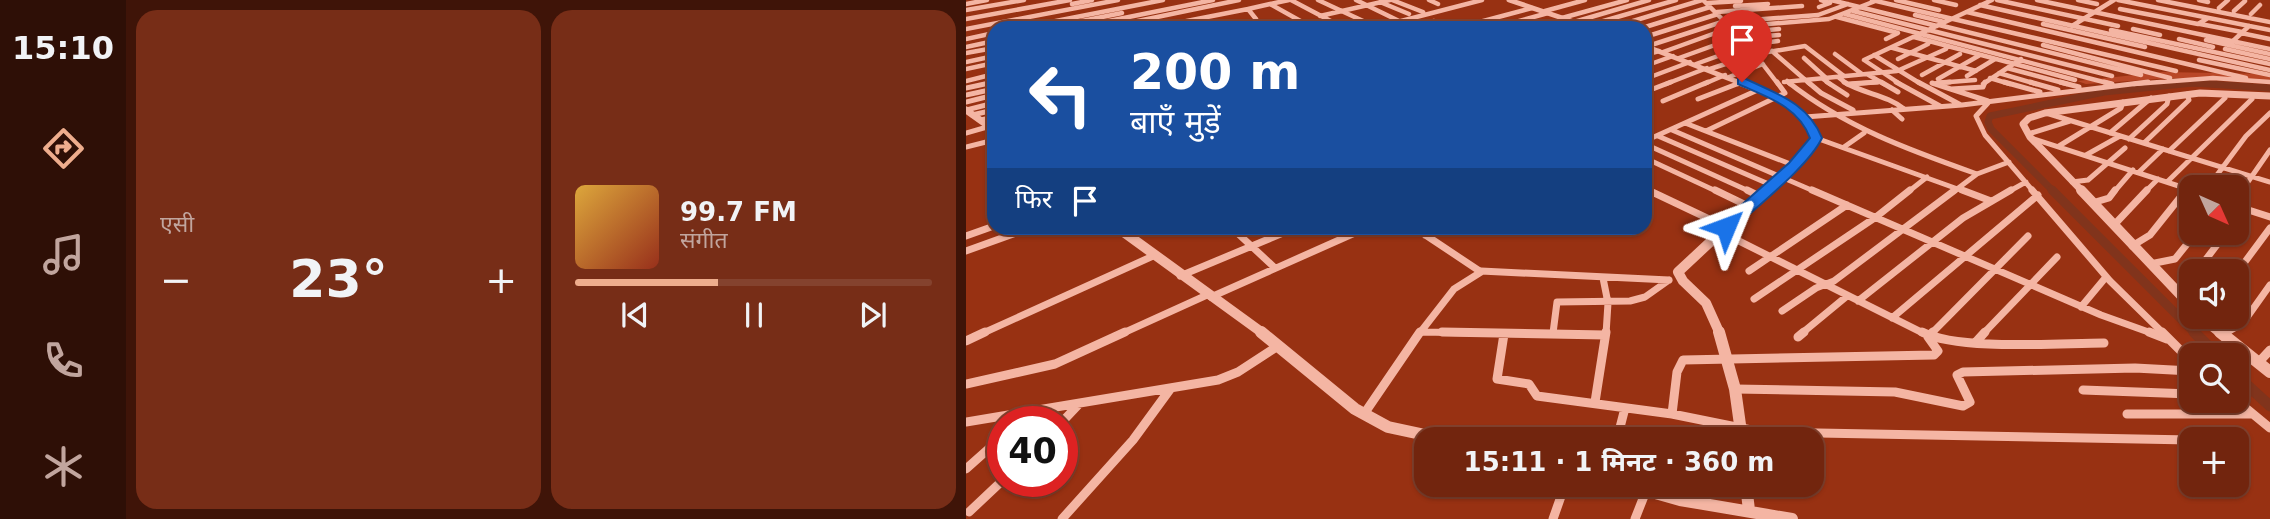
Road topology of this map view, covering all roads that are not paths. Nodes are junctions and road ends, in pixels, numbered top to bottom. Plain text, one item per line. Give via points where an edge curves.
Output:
1 (987, 0) edge
2 (1005, 0) edge
3 (1024, 0) edge
4 (1051, 0) edge
5 (1092, 0) edge
6 (1118, 0) edge
7 (1140, 0) edge
8 (1163, 0) edge
9 (1186, 0) edge
10 (1213, 0) edge
11 (1221, 0) edge
12 (1235, 0) edge
13 (1290, 0) edge
14 (1318, 0) edge
15 (1356, 0) edge
16 (1391, 0) edge
17 (1429, 0) edge
18 (1482, 0) edge
19 (1509, 0) edge
20 (1584, 0) edge
21 (1627, 0) edge
22 (1649, 0) edge
23 (1675, 0) edge
24 (1739, 0) edge
25 (1752, 0) edge
26 (1821, 0) edge
27 (1831, 0) edge
28 (1896, 0) edge
29 (1934, 0) edge
30 (1997, 0) edge
31 (2037, 0) edge
32 (2060, 0) edge
33 (2078, 0) edge
34 (2158, 0) edge
35 (2179, 0) edge
36 (2199, 0) edge
37 (2228, 0) edge
38 (1105, 1) edge
39 (1279, 1) edge
40 (1379, 1) edge
41 (1796, 1) edge
42 (1874, 1) edge
43 (1989, 1) edge
44 (2114, 1) edge
45 (2245, 1) edge
46 (1071, 2) edge
47 (1850, 2) edge
48 (2208, 2) edge
49 (2129, 3) edge
50 (1270, 4) junction
51 (1438, 4) dead end
52 (1707, 4) edge
53 (2054, 4) junction
54 (1367, 5) junction
55 (1956, 5) dead end
56 (1980, 5) junction
57 (2098, 5) edge
58 (2260, 5) dead end
59 (1112, 6) junction
60 (1210, 6) junction
61 (1802, 6) junction
62 (2024, 6) junction
63 (1819, 7) dead end
64 (1861, 7) junction
65 (2091, 7) dead end
66 (1532, 8) junction
67 (2219, 8) junction
68 (1248, 9) junction
69 (1974, 9) junction
70 (1853, 10) junction
71 (1939, 10) dead end
72 (2234, 10) junction
73 (1120, 11) junction
74 (1340, 11) junction
75 (1807, 11) junction
76 (1033, 12) dead end
77 (1423, 12) dead end
78 (1546, 12) junction
79 (1967, 12) junction
80 (2115, 12) junction
81 (1221, 13) junction
82 (1718, 13) junction
83 (1409, 14) dead end
84 (1844, 14) junction
85 (2251, 14) junction
86 (1812, 15) junction
87 (1961, 15) junction
88 (2089, 15) junction
89 (1161, 16) junction
90 (1320, 16) junction
91 (1736, 16) dead end
92 (1836, 17) junction
93 (966, 18) edge
94 (1562, 18) junction
95 (1953, 19) junction
96 (2084, 19) junction
97 (1131, 20) junction
98 (1818, 20) junction
99 (1039, 21) edge
100 (1061, 21) edge
101 (1077, 21) edge
102 (1124, 21) edge
103 (1128, 21) edge
104 (1167, 21) edge
105 (1185, 21) edge
106 (1254, 21) edge
107 (1300, 21) edge
108 (1330, 21) edge
109 (1361, 21) edge
110 (1400, 21) joint
111 (1483, 21) edge
112 (1517, 21) edge
113 (1571, 21) edge
114 (1577, 21) edge
115 (1608, 21) edge
116 (1638, 21) edge
117 (1725, 21) junction
118 (2204, 21) junction
119 (1652, 24) edge
120 (1942, 24) junction
121 (2075, 24) junction
122 (987, 27) edge
123 (1732, 27) junction
124 (1930, 29) junction
125 (2066, 30) junction
126 (1922, 34) junction
127 (1652, 35) edge
128 (2058, 35) junction
129 (2160, 35) junction
130 (1739, 36) junction
131 (1914, 37) junction
132 (2270, 37) edge
133 (1886, 38) dead end
134 (2237, 39) junction
135 (982, 41) dead end
136 (987, 41) edge
137 (2048, 41) junction
138 (987, 42) edge
139 (1652, 44) edge
140 (1928, 44) dead end
141 (2175, 44) junction
142 (1748, 45) junction
143 (2042, 45) junction
144 (2108, 45) junction
145 (966, 47) edge
146 (1892, 48) junction
147 (2169, 48) junction
148 (1652, 49) edge
149 (1946, 49) dead end
150 (2126, 49) junction
151 (2144, 49) junction
152 (987, 50) edge
153 (2035, 50) junction
154 (1772, 51) junction
155 (2101, 51) dead end
156 (1661, 52) junction
157 (1911, 53) junction
158 (1652, 54) edge
159 (1756, 54) junction
160 (1835, 54) dead end
161 (1960, 54) dead end
162 (2028, 54) junction
163 (2185, 54) dead end
164 (1874, 55) junction
165 (1980, 55) junction
166 (2119, 55) dead end
167 (987, 56) edge
168 (967, 57) edge
169 (1676, 57) junction
170 (2160, 57) junction
171 (1804, 58) dead end
172 (1929, 58) junction
173 (1898, 59) dead end
174 (1995, 59) junction
175 (2020, 59) junction
176 (2136, 59) dead end
177 (2218, 59) junction
178 (2178, 61) junction
179 (2199, 61) junction
180 (1693, 63) junction
181 (1946, 63) junction
182 (2153, 63) dead end
183 (987, 64) edge
184 (1652, 64) edge
185 (1763, 64) junction
186 (2013, 64) junction
187 (2270, 64) edge
188 (1961, 67) junction
189 (2171, 67) dead end
190 (2007, 68) junction
191 (966, 69) edge
192 (1709, 69) junction
193 (1897, 71) junction
194 (1976, 71) junction
195 (2176, 71) dead end
196 (2270, 72) edge
197 (1880, 73) junction
198 (1998, 73) junction
199 (1864, 74) junction
200 (1922, 75) dead end
201 (2141, 75) dead end
202 (987, 76) edge
203 (1727, 76) junction
204 (1844, 76) junction
205 (1968, 76) dead end
206 (2112, 76) dead end
207 (1652, 77) edge
208 (1837, 77) junction
209 (1824, 78) junction
210 (1990, 78) junction
211 (1938, 79) dead end
212 (2174, 79) junction
213 (1806, 80) junction
214 (1975, 80) dead end
215 (2076, 80) dead end
216 (966, 81) edge
217 (1787, 81) junction
218 (1742, 82) junction
219 (1777, 82) junction
220 (1881, 82) junction
221 (2256, 82) junction
222 (2270, 82) edge
223 (1932, 83) junction
224 (987, 84) edge
225 (1847, 84) junction
226 (1921, 84) junction
227 (2116, 85) junction
228 (966, 88) edge
229 (2083, 88) junction
230 (1652, 89) edge
231 (1760, 89) junction
232 (1951, 89) junction
233 (987, 90) edge
234 (2062, 91) junction
235 (1898, 92) dead end
236 (2045, 93) junction
237 (2187, 94) junction
238 (966, 95) edge
239 (1847, 95) dead end
240 (2169, 96) junction
241 (2270, 96) edge
242 (987, 97) edge
243 (1778, 97) junction
244 (2225, 97) dead end
245 (2151, 98) junction
246 (1698, 99) dead end
247 (2252, 99) dead end
248 (1662, 100) dead end
249 (966, 102) edge
250 (1992, 102) junction
251 (2123, 102) junction
252 (987, 105) edge
253 (1962, 105) junction
254 (1942, 107) junction
255 (1905, 109) junction
256 (1892, 110) junction
257 (987, 111) edge
258 (968, 112) edge
259 (1856, 112) junction
260 (1833, 113) junction
261 (2045, 113) junction
262 (2270, 113) edge
263 (1805, 117) junction
264 (987, 119) edge
265 (1902, 119) dead end
266 (981, 120) junction
267 (2071, 120) junction
268 (1685, 123) junction
269 (987, 124) edge
270 (2092, 127) junction
271 (987, 128) edge
272 (1672, 130) junction
273 (1706, 131) junction
274 (966, 132) edge
275 (1864, 133) junction
276 (2110, 133) junction
277 (1658, 136) junction
278 (2029, 136) junction
279 (2120, 136) junction
280 (1816, 138) junction
281 (1652, 139) edge
282 (2129, 139) junction
283 (987, 142) edge
284 (2144, 143) junction
285 (1652, 146) edge
286 (2059, 146) junction
287 (966, 147) edge
288 (1844, 147) junction
289 (2125, 148) dead end
290 (2166, 150) junction
291 (2269, 153) edge
292 (2086, 155) junction
293 (2190, 157) junction
294 (1652, 161) edge
295 (2009, 162) junction
296 (2108, 162) junction
297 (1793, 165) junction
298 (2222, 167) junction
299 (2136, 171) junction
300 (1977, 174) junction
301 (2216, 175) edge
302 (2252, 176) junction
303 (1781, 177) junction
304 (1927, 177) junction
305 (2158, 179) junction
306 (2249, 180) edge
307 (2026, 182) junction
308 (2073, 182) junction
309 (2167, 182) junction
310 (2270, 182) edge
311 (1771, 186) junction
312 (2179, 186) edge
313 (1956, 188) junction
314 (1652, 193) edge
315 (2038, 195) junction
316 (1759, 196) junction
317 (1991, 201) junction
318 (2179, 201) edge
319 (2092, 203) junction
320 (1847, 205) junction
321 (1748, 206) junction
322 (2249, 210) edge
323 (1876, 217) junction
324 (2270, 217) edge
325 (2114, 225) junction
326 (987, 228) edge
327 (2270, 228) edge
328 (1724, 229) junction
329 (1903, 229) junction
330 (1011, 235) edge
331 (1126, 235) edge
332 (1239, 235) edge
333 (1278, 235) edge
334 (1351, 235) edge
335 (1425, 235) edge
336 (966, 236) edge
337 (2028, 236) dead end
338 (1933, 242) junction
339 (2186, 245) edge
340 (1251, 246) junction
341 (2132, 247) junction
342 (966, 251) edge
343 (1965, 255) junction
344 (1153, 257) junction
345 (1772, 257) junction
346 (2057, 257) dead end
347 (2247, 259) edge
348 (2149, 264) junction
349 (1275, 268) junction
350 (1995, 269) junction
351 (1481, 271) junction
352 (1749, 271) dead end
353 (1798, 271) junction
354 (1180, 276) junction
355 (1679, 277) junction
356 (2106, 277) junction
357 (1603, 278) junction
358 (1669, 280) junction
359 (1826, 285) junction
360 (2030, 285) junction
361 (2270, 285) edge
362 (2179, 293) edge
363 (1208, 296) junction
364 (1847, 296) junction
365 (1754, 299) dead end
366 (1608, 301) junction
367 (1858, 301) junction
368 (2081, 307) junction
369 (1782, 311) dead end
370 (1892, 318) junction
371 (2215, 329) edge
372 (1420, 332) junction
373 (1553, 333) junction
374 (1504, 334) junction
375 (1605, 335) junction
376 (2222, 335) junction
377 (1798, 337) dead end
378 (1928, 337) junction
379 (2167, 339) junction
380 (966, 341) edge
381 (1975, 343) junction
382 (2104, 343) dead end
383 (1279, 345) junction
384 (2179, 350) edge
385 (2270, 350) edge
386 (1727, 360) junction
387 (2258, 363) junction
388 (2179, 370) edge
389 (2270, 372) edge
390 (966, 384) edge
391 (1171, 388) junction
392 (1734, 389) junction
393 (2083, 390) dead end
394 (2179, 394) edge
395 (1595, 402) junction
396 (1081, 403) junction
397 (1062, 406) edge
398 (1078, 406) edge
399 (1625, 408) junction
400 (2249, 411) edge
401 (1672, 414) junction
402 (2127, 414) dead end
403 (2253, 414) junction
404 (1363, 415) junction
405 (987, 418) edge
406 (966, 422) edge
407 (1619, 427) edge
408 (1715, 427) edge
409 (1741, 427) edge
410 (2270, 428) edge
411 (1414, 433) edge
412 (1824, 436) edge
413 (2179, 440) edge
414 (987, 450) edge
415 (966, 469) edge
416 (987, 495) edge
417 (1560, 497) edge
418 (1644, 497) edge
419 (1669, 497) edge
420 (1750, 497) edge
421 (969, 512) dead end
422 (1755, 514) edge
423 (1062, 519) edge
424 (1553, 519) edge
425 (1635, 519) edge
426 (1792, 519) edge

1 - 93 street
2 - 93 street
3 - 93 street
4 - 93 street
5 - 46 street
6 - 38 street
7 - 59 street
8 - 73 street
9 - 73 street
10 - 97 street
11 - 97 street
12 - 60 street
12 - 68 street
13 - 39 street
13 - 90 street
14 - 74 street
15 - 54 street
16 - 40 street
16 - 77 street
17 - 51 street
18 - 110 street
19 - 66 street
20 - 78 street
21 - 94 street
22 - 114 street
23 - 115 street
24 - 25 street
24 - 52 street
26 - 63 street via 1830,3
27 - 47 street
28 - 71 street
29 - 55 street
30 - 62 street
31 - 53 street
31 - 62 street
32 - 53 street
32 - 65 street
33 - 57 street
34 - 132 street
35 - 67 street
36 - 48 street
37 - 67 street
38 - 59 street
38 - 93 street
39 - 50 street
40 - 54 street
40 - 83 street
41 - 52 street
41 - 61 street
42 - 47 street
42 - 64 street
42 - 95 street
42 - 120 street
43 - 56 street
43 - 121 street
44 - 49 street
44 - 57 street
45 - 72 street
46 - 93 street
47 - 64 street
47 - 86 street
49 - 80 street
49 - 118 street
49 - 118 street
49 - 132 street
50 - 68 street
50 - 107 street
52 - 82 street
52 - 116 street
52 - 119 street
53 - 57 street
53 - 88 street via 2047,7
54 - 74 street
54 - 110 street
56 - 69 street
56 - 121 street
57 - 80 street
57 - 88 street
57 - 134 street
58 - 85 street
59 - 73 street
59 - 99 street
60 - 81 street
60 - 89 street
61 - 75 street
61 - 82 street
62 - 96 street
64 - 70 street
64 - 120 street
66 - 78 street
66 - 111 street
67 - 72 street
68 - 81 street
68 - 106 street
69 - 79 street
69 - 125 street
70 - 84 street
70 - 124 street
72 - 85 street
73 - 97 street
73 - 100 street
73 - 101 street
74 - 90 street
74 - 109 street
75 - 86 street
75 - 91 street
76 - 93 street
78 - 94 street
78 - 112 street
79 - 87 street
79 - 128 street
80 - 134 street
81 - 105 street
82 - 117 street
82 - 127 street
84 - 92 street
84 - 126 street
85 - 132 street
86 - 98 street
86 - 117 street
87 - 95 street
87 - 128 street
88 - 96 street
88 - 129 street
89 - 97 street
89 - 104 street
90 - 108 street
92 - 98 street
92 - 133 street via 1898,33
93 - 122 street
94 - 113 street
95 - 120 street
95 - 137 street
96 - 121 street
96 - 129 street
97 - 102 street
97 - 103 street
98 - 123 street
117 - 123 street
117 - 139 street
118 - 134 street
118 - 134 street
120 - 124 street
120 - 143 street
120 - 153 street
121 - 125 street
121 - 129 street
121 - 151 street
123 - 130 street
123 - 156 street
124 - 126 street
124 - 162 street
125 - 128 street
125 - 151 street
126 - 131 street
126 - 175 street
128 - 137 street
128 - 144 street
129 - 134 street
129 - 141 street
129 - 151 street
130 - 142 street
130 - 142 street via 1779,35
130 - 169 street
131 - 146 street
131 - 165 street
132 - 134 street
132 - 134 street
132 - 134 street
132 - 134 street
134 - 141 street
134 - 141 street via 2180,39
134 - 177 street
134 - 187 street
135 - 136 street
137 - 143 street
137 - 195 street
138 - 145 street
140 - 157 street
141 - 147 street
142 - 159 street
142 - 180 street
143 - 153 street
143 - 212 street
144 - 150 street
144 - 155 street
146 - 157 street
146 - 164 street
147 - 151 street
147 - 170 street
147 - 177 street
148 - 156 street
149 - 172 street
150 - 151 street
150 - 166 street
151 - 170 street
151 - 176 street
152 - 168 street
153 - 162 street
153 - 201 street
154 - 159 street
154 - 204 street via 1806,46
154 - 213 street
156 - 158 street
156 - 169 street
157 - 172 street
157 - 173 street
159 - 185 street
159 - 192 street
160 - 199 street
161 - 181 street
162 - 175 street
162 - 206 street
163 - 178 street
164 - 193 street
164 - 197 street via 1864,61
165 - 174 street
165 - 188 street
167 - 168 street
169 - 180 street
169 - 184 street
170 - 178 street
170 - 182 street
171 - 209 street
172 - 181 street
172 - 193 street
174 - 186 street
174 - 194 street
175 - 186 street
175 - 227 street
177 - 196 street
178 - 179 street
178 - 189 street
179 - 196 street
179 - 221 street
180 - 192 street
180 - 207 street
181 - 188 street
181 - 200 street
183 - 191 street
185 - 203 street
185 - 219 street
186 - 190 street
186 - 215 street
188 - 194 street
188 - 211 street
190 - 198 street
190 - 229 street
192 - 203 street
192 - 230 street
193 - 197 street
193 - 226 street
194 - 205 street
197 - 199 street
197 - 254 street
198 - 210 street
198 - 234 street
199 - 204 street
199 - 220 street
202 - 216 street
203 - 218 street
203 - 248 street
204 - 208 street
208 - 209 street
208 - 225 street
209 - 213 street
209 - 239 street
210 - 232 street via 1983,87
210 - 236 street
212 - 221 street
212 - 227 street
213 - 217 street
213 - 259 street
214 - 223 street
217 - 219 street
217 - 260 street
218 - 231 street
218 - 246 street
219 - 243 street via 1785,93
220 - 225 street
220 - 235 street
221 - 222 street
223 - 226 street
223 - 232 street
224 - 228 street
225 - 255 street via 1891,98
226 - 253 street
227 - 229 street
229 - 234 street
231 - 243 street
231 - 268 street
232 - 250 street
233 - 238 street
234 - 236 street
236 - 250 street
237 - 240 street
237 - 241 street
237 - 284 street via 2189,100
240 - 245 street
240 - 282 street via 2167,104
242 - 249 street
243 - 263 street
243 - 273 street
244 - 290 street
245 - 251 street
245 - 276 street
247 - 293 street
250 - 253 street
250 - 295 street via 1979,110 1976,120
251 - 261 street
251 - 270 street
252 - 258 street
253 - 254 street
254 - 255 street
255 - 256 street
256 - 259 street
256 - 265 street
257 - 258 street
258 - 266 street
259 - 260 street
260 - 263 street
260 - 275 street
261 - 267 street
261 - 278 street via 2024,121
262 - 298 street
263 - 280 street
264 - 266 street
266 - 269 street
267 - 270 street
267 - 278 street
268 - 272 street
268 - 273 street
270 - 276 street
270 - 286 street
271 - 274 street
272 - 277 street
272 - 303 street
273 - 297 street
275 - 288 street
275 - 300 street
276 - 279 street
277 - 281 street
277 - 311 street
278 - 286 street
278 - 308 street
279 - 282 street
279 - 292 street
280 - 288 street
280 - 297 street
282 - 284 street
283 - 287 street
284 - 290 street
285 - 316 street
286 - 292 street
288 - 304 street
289 - 296 street
290 - 293 street
290 - 299 street
291 - 302 street
292 - 296 street
293 - 298 street
293 - 309 street
294 - 321 street
295 - 300 street
295 - 307 street
296 - 299 street
296 - 308 street via 2084,182
297 - 303 street
298 - 301 street
298 - 302 street
299 - 305 street
299 - 319 street via 2109,198
300 - 313 street
302 - 306 street
302 - 310 street
303 - 311 street
303 - 320 street
304 - 313 street
304 - 323 street
305 - 309 street
305 - 325 street
307 - 315 street
307 - 317 street
308 - 319 street
309 - 312 street
311 - 316 street
313 - 317 street
313 - 329 street
314 - 328 street
315 - 343 street
315 - 356 street
316 - 321 street
317 - 338 street
318 - 341 street via 2150,235
319 - 325 street
320 - 323 street
320 - 345 street
321 - 328 street
322 - 324 street
323 - 329 street
323 - 353 street
325 - 341 street
326 - 336 street
327 - 347 street
328 - 345 street
328 - 355 street via 1681,269
329 - 338 street
329 - 359 street
330 - 342 street
331 - 344 street
332 - 340 street
333 - 340 street
334 - 349 street
335 - 351 street
337 - 350 street
338 - 343 street
338 - 367 street
339 - 348 street via 2175,259
340 - 349 street
340 - 354 street
341 - 348 street
343 - 350 street
343 - 370 street
344 - 354 street
344 - 380 street
345 - 352 street
345 - 353 street
346 - 360 street
348 - 362 street
349 - 363 street
350 - 360 street
350 - 378 street
351 - 357 street
351 - 372 street via 1454,289
353 - 359 street
353 - 365 street
354 - 363 street
355 - 358 street
355 - 386 street via 1705,301
356 - 368 street
356 - 379 street
357 - 358 street
357 - 366 street
358 - 366 street via 1643,299
359 - 364 street
359 - 369 street
360 - 368 street
360 - 381 street
361 - 376 street via 2243,323
363 - 383 street
363 - 390 street via 1055,364
364 - 367 street
364 - 377 street
366 - 373 street via 1582,298 1557,302
366 - 375 street
367 - 370 street
368 - 379 street
370 - 378 street
371 - 376 street
372 - 374 street
372 - 404 street
373 - 374 street
373 - 375 street
374 - 395 street via 1497,379 1529,384 1534,394 1543,398
375 - 395 street
376 - 387 street
378 - 381 street
378 - 386 street via 1938,351 1934,355
379 - 384 street
381 - 382 street
383 - 391 street via 1227,377
383 - 404 street
385 - 387 street
386 - 392 street
386 - 401 street via 1692,358 1679,363
387 - 389 street
388 - 392 street via 2021,368 1962,372 1957,375 1970,402 1963,406 1895,393
391 - 396 street
391 - 423 street via 1133,440
392 - 409 street
393 - 394 street
395 - 399 street
396 - 397 street
396 - 398 street
399 - 401 street
399 - 407 street
400 - 403 street
401 - 408 street
402 - 403 street
403 - 410 street
404 - 411 street
405 - 406 street
412 - 413 street
414 - 415 street
416 - 421 street
417 - 424 street
418 - 425 street
419 - 422 street
420 - 422 street
422 - 426 street

